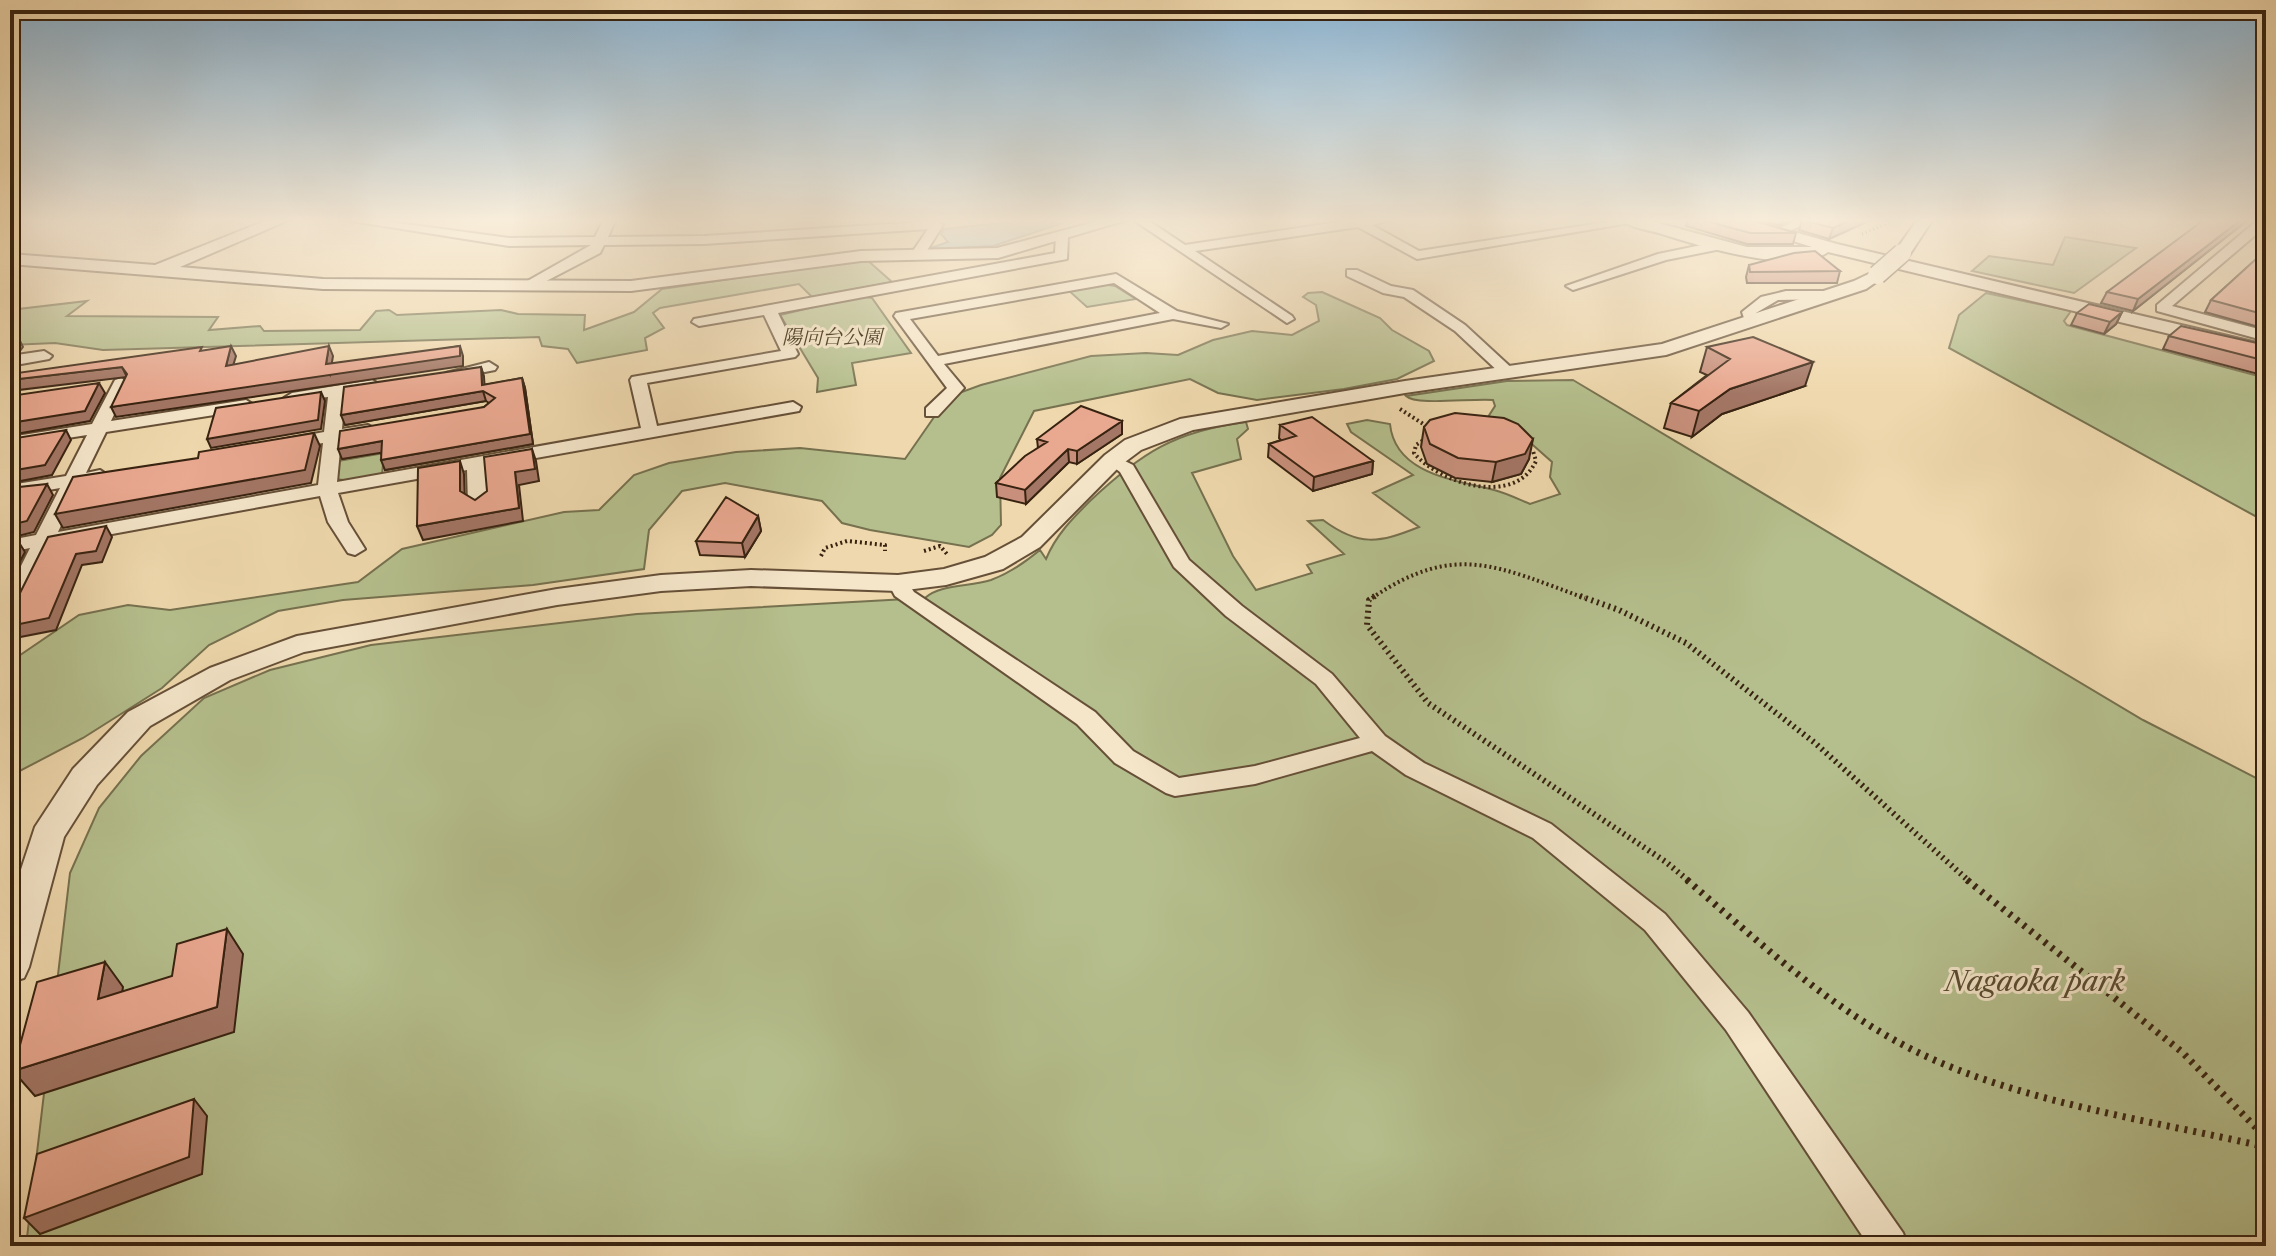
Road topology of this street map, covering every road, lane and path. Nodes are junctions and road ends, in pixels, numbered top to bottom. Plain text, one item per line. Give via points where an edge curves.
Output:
1 (240, 278) edge
2 (544, 278) edge
3 (707, 278) edge
4 (949, 278) edge
5 (1227, 278) edge
6 (1362, 278) edge
7 (1599, 278) edge
8 (1871, 278) edge
9 (1957, 278) edge
10 (2196, 278) edge
11 (529, 286) junction
12 (1573, 286) dead end
13 (885, 290) junction
14 (769, 310) junction
15 (1173, 315) junction
16 (901, 316) junction
17 (1287, 319) dead end
18 (699, 322) dead end
19 (1221, 324) dead end
20 (2266, 336) edge
21 (2266, 351) edge
22 (44, 356) dead end
23 (10, 361) edge
24 (934, 361) junction
25 (489, 367) dead end
26 (1508, 372) junction
27 (443, 374) edge
28 (382, 384) edge
29 (93, 387) edge
30 (337, 391) junction
31 (1373, 392) junction
32 (793, 407) dead end
33 (932, 412) dead end
34 (394, 425) edge
35 (99, 428) junction
36 (650, 432) junction
37 (1436, 432) junction
38 (332, 436) junction
39 (10, 442) edge
40 (271, 447) edge
41 (1113, 460) junction
42 (476, 464) junction
43 (120, 473) edge
44 (74, 481) junction
45 (327, 490) junction
46 (10, 491) edge
47 (478, 504) edge
48 (47, 540) junction
49 (10, 546) edge
50 (355, 549) dead end
51 (885, 551) dead end
52 (924, 551) dead end
53 (821, 556) dead end
54 (949, 556) dead end
55 (898, 583) junction
56 (10, 609) edge
57 (1376, 742) junction
58 (10, 967) edge
59 (2266, 1138) edge
60 (2266, 1147) edge
61 (1890, 1246) edge

1 - 11 street
2 - 11 street
3 - 11 street via 655,285
4 - 13 street
5 - 17 street
6 - 26 street via 1408,293 1460,328
7 - 12 street
8 - 26 street, bridge via 1751,321 1631,356
9 - 21 street
10 - 20 street via 2162,308
13 - 14 street
13 - 16 street
14 - 18 street
14 - 36 street via 790,354 638,380
15 - 16 street via 1116,278
15 - 19 street
15 - 24 street
16 - 24 street
22 - 23 street
24 - 33 street via 956,388
25 - 27 street
26 - 31 street
28 - 30 street
29 - 35 street via 121,383
30 - 35 street
30 - 38 street
31 - 37 path
31 - 41 street via 1188,424 1133,445
32 - 36 street
34 - 38 street
35 - 39 street
35 - 44 street
36 - 42 street
37 - 37 path via 1491,432 1523,445 1535,463 1531,472 1505,484 1446,479 1414,453 1416,445
38 - 40 street
38 - 45 street
41 - 55 street via 1031,542 946,577
41 - 57 street via 1127,469 1181,563 1324,679
42 - 45 street
42 - 47 street
43 - 44 street
44 - 46 street
44 - 48 street
45 - 48 street
45 - 50 street
48 - 49 street
48 - 56 street
51 - 53 path via 885,545 847,541 825,548
52 - 54 path via 940,546
55 - 57 street via 906,596 1086,718 1124,757 1175,787 1255,775
55 - 58 street via 751,578 661,583 297,645 220,674 139,719 85,777 47,836
57 - 61 street via 1415,769 1542,831 1655,922 1737,1021
59 - 60 path via 2182,1052 1986,897 1815,743 1686,643 1619,610 1494,566 1435,565 1400,579 1369,600 1367,625 1428,703 1666,862 1814,989 1915,1051 2010,1088

